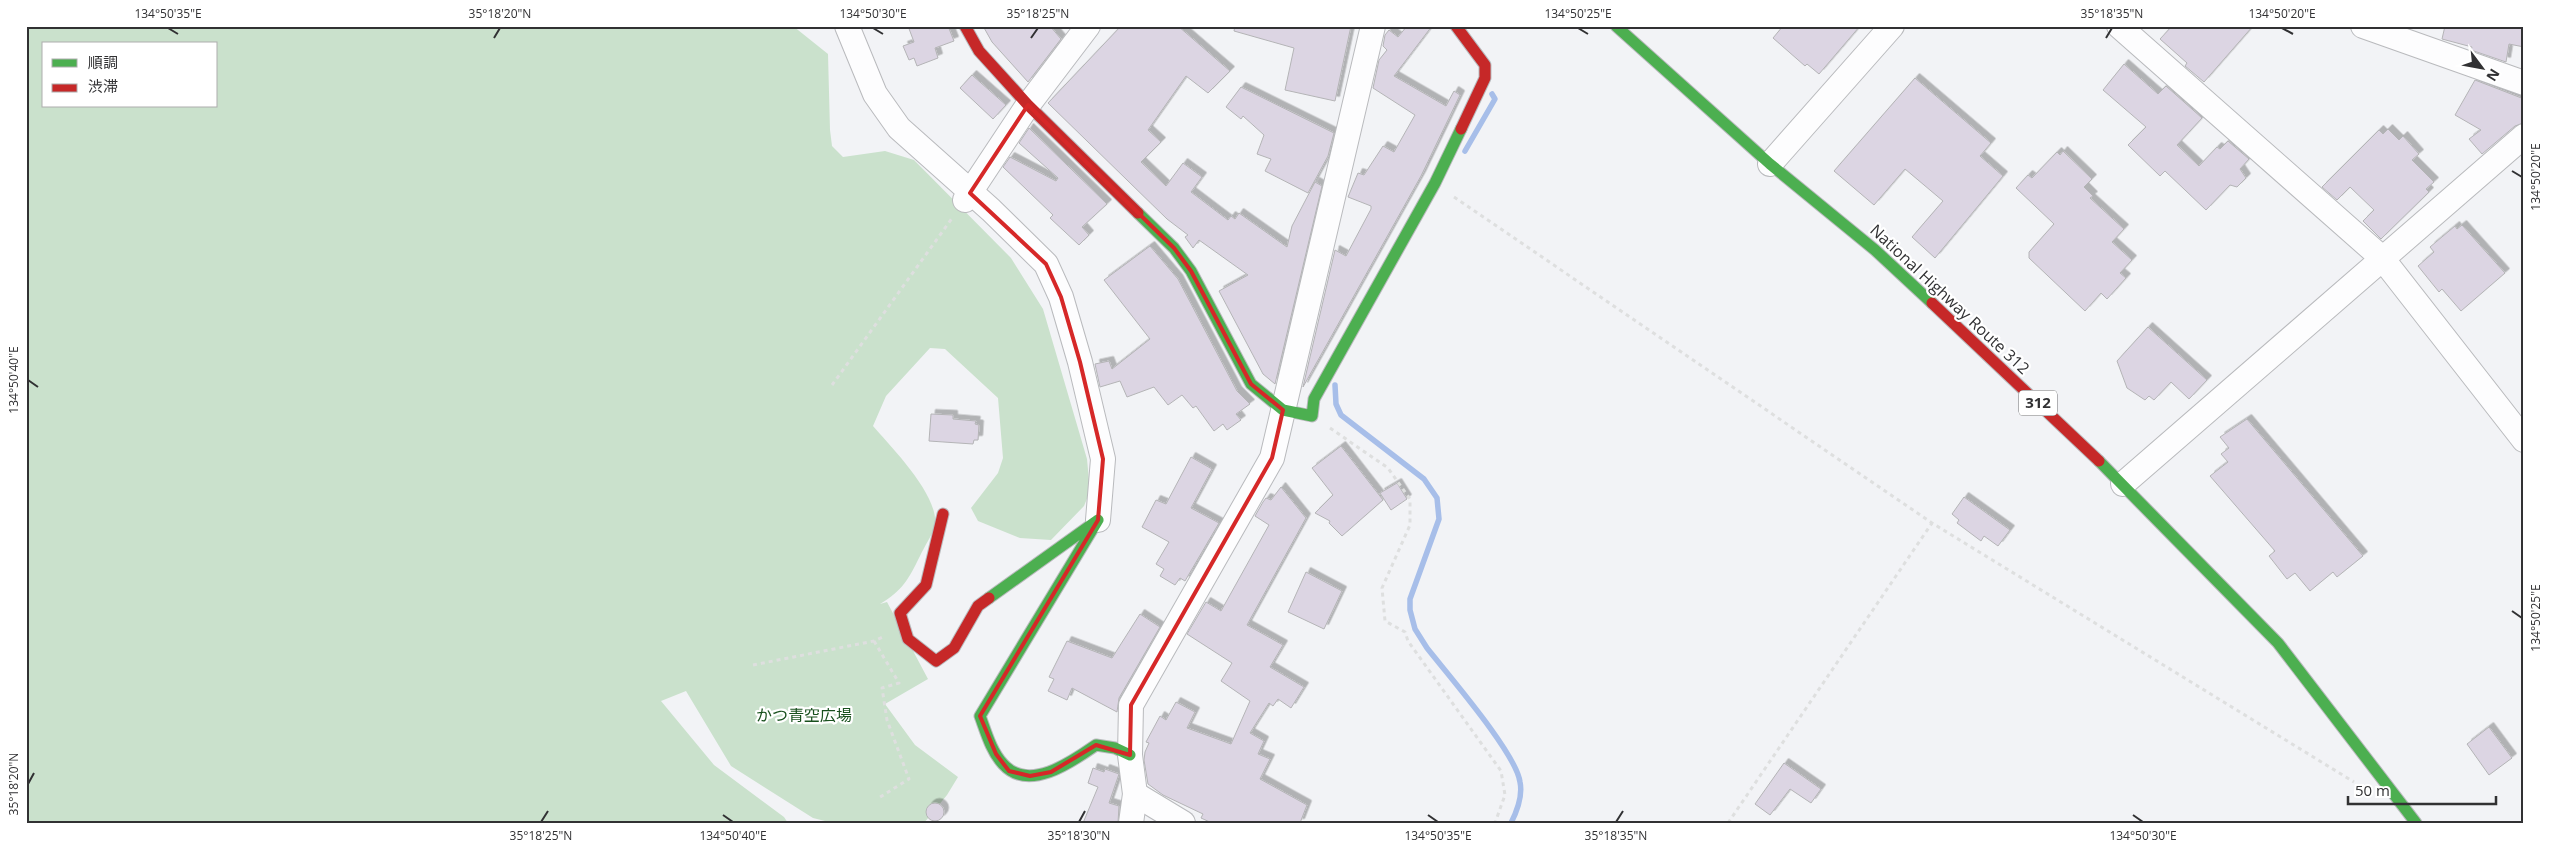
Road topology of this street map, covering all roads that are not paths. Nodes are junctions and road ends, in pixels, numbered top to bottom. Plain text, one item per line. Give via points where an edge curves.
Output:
1 (847, 26) edge
2 (965, 26) edge
3 (1088, 26) edge
4 (1373, 26) edge
5 (1456, 26) edge
6 (1616, 26) edge
7 (1892, 26) edge
8 (2119, 26) edge
9 (2363, 26) edge
10 (2524, 83) edge
11 (1028, 105) junction
12 (2524, 136) edge
13 (1770, 164) junction
14 (968, 197) junction
15 (2382, 258) junction
16 (1283, 410) junction
17 (2524, 440) edge
18 (2123, 484) junction
19 (943, 514) dead end
20 (1098, 520) junction
21 (1130, 755) junction
22 (1135, 794) junction
23 (1131, 823) edge
24 (1183, 823) edge
25 (2416, 823) edge

1 - 14 street via 875,94 899,128
2 - 11 main road via 979,51
3 - 11 street
4 - 16 street
5 - 16 main road via 1486,65 1485,78 1435,184 1314,399 1312,416
6 - 13 main road, National Highway Route 312 / 312
7 - 13 street
8 - 15 street
9 - 10 street
11 - 14 street
11 - 16 main road via 1174,248 1192,271 1251,384
12 - 15 street
13 - 18 main road, National Highway Route 312 / 312 via 1875,250
14 - 20 street via 991,210 1046,264 1061,297 1103,459
15 - 17 street
15 - 18 street
16 - 21 street via 1272,458 1132,705
18 - 25 main road, National Highway Route 312 / 312 via 2278,643
19 - 20 main road via 926,585 900,613 908,639 936,661 954,648 978,606
20 - 21 main road via 980,716 996,754 1010,771 1030,776 1051,772 1096,745 1116,748
21 - 22 street
22 - 23 street
22 - 24 street

